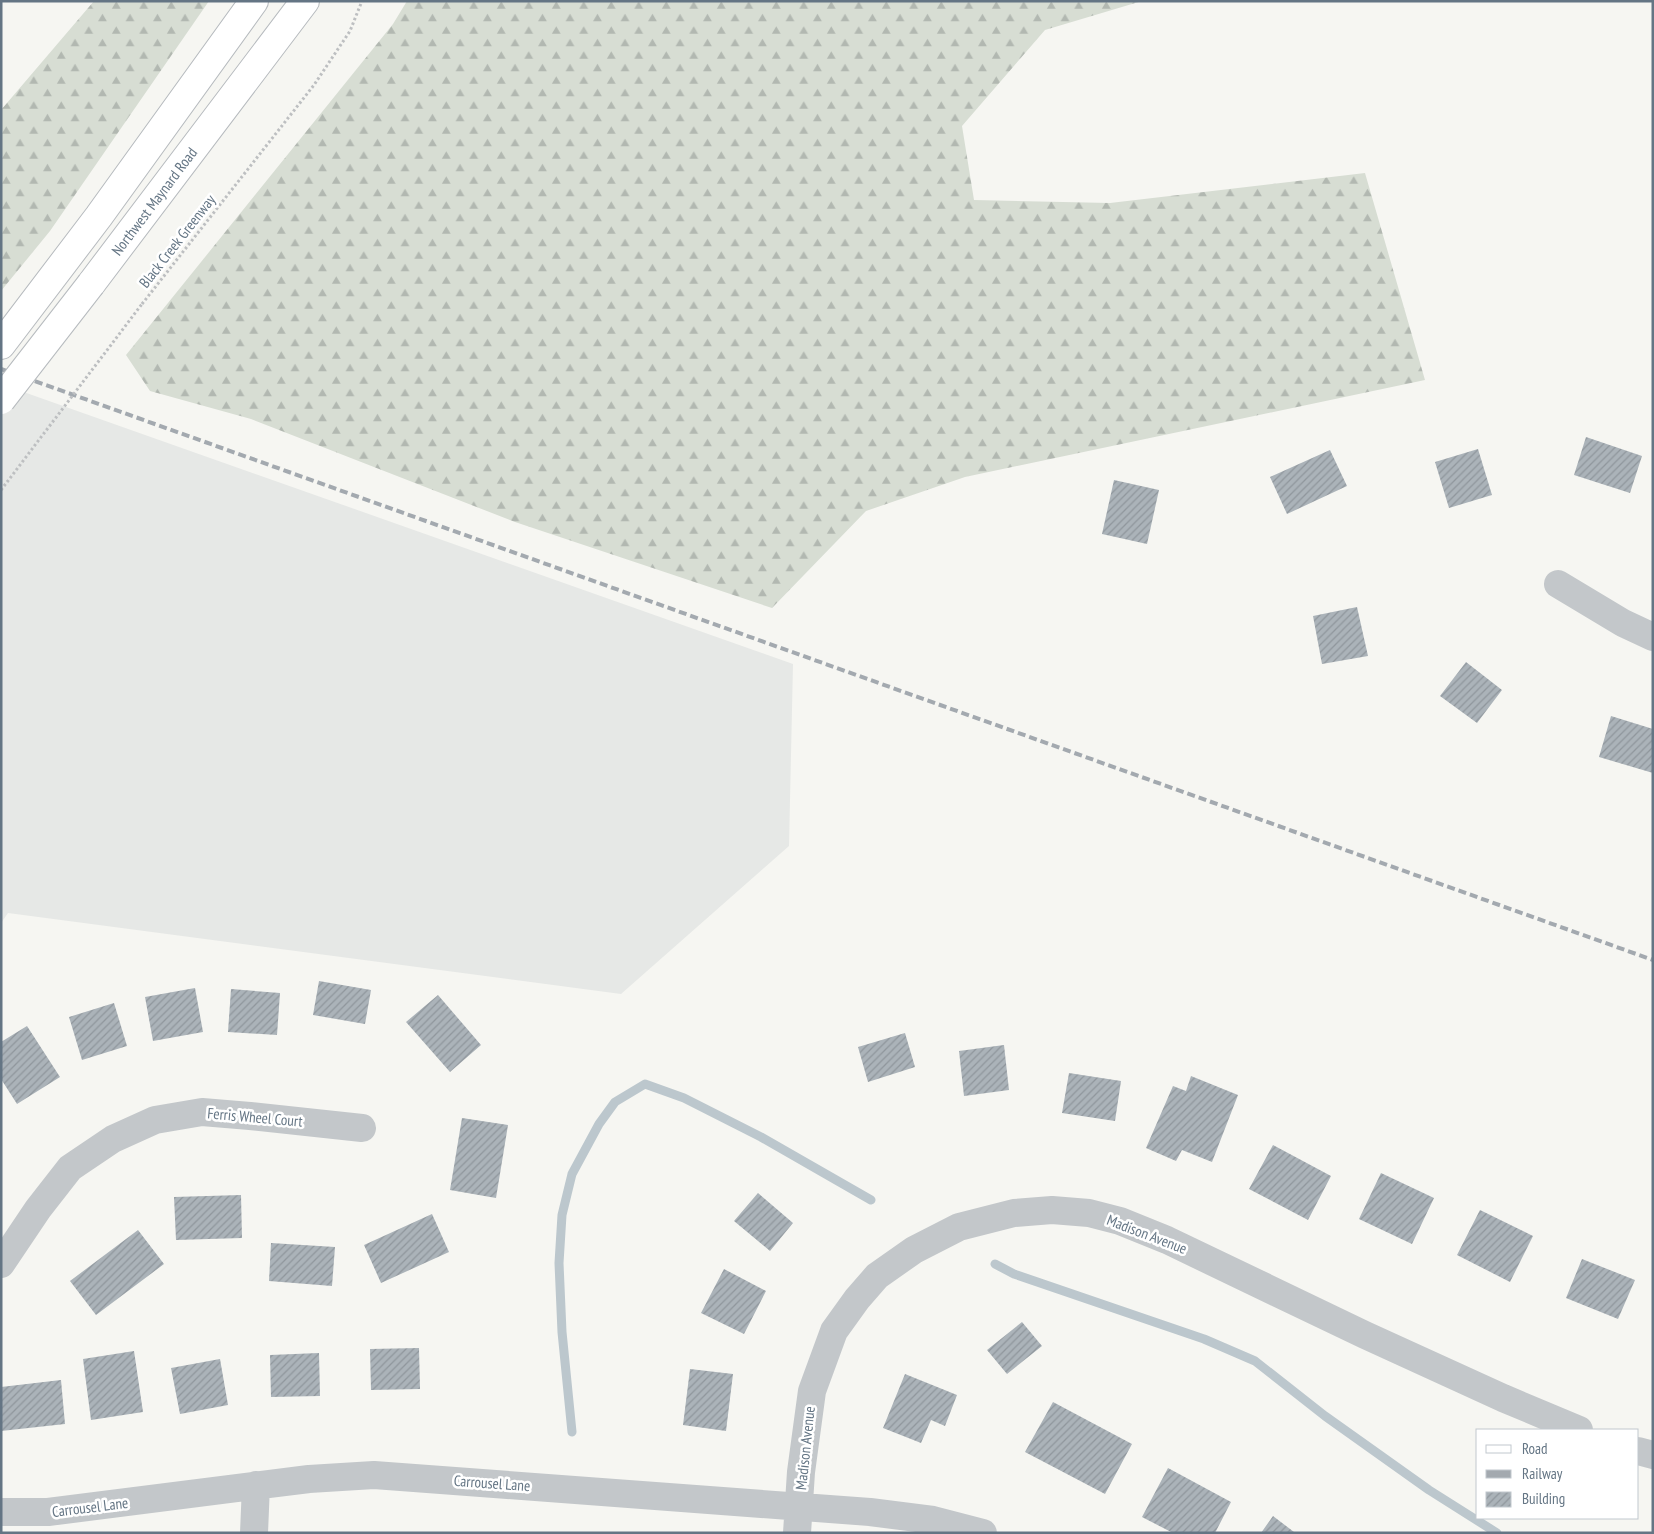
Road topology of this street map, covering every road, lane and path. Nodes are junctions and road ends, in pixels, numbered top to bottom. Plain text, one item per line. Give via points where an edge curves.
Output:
1 (254, 1) edge
2 (305, 1) edge
3 (362, 1) edge
4 (1, 345) edge
5 (1, 400) edge
6 (1, 490) edge
7 (1558, 584) dead end
8 (1653, 638) edge
9 (362, 1128) dead end
10 (1, 1264) edge
11 (1577, 1429) edge
12 (1639, 1451) edge
13 (1653, 1455) edge
14 (256, 1485) junction
15 (1, 1512) edge
16 (798, 1520) edge
17 (254, 1533) edge
18 (983, 1533) edge

1 - 4 main road via 58,272
2 - 5 main road, Northwest Maynard Road, bridge
3 - 6 path, Black Creek Greenway, bridge via 350,31 314,85
7 - 8 street
9 - 10 street, Ferris Wheel Court via 202,1112 155,1120 113,1139 70,1168
11 - 16 street, Madison Avenue via 1373,1339 1167,1240 1120,1221 1089,1213 1052,1210 1014,1213 959,1227 914,1250 877,1276 834,1331 812,1391
12 - 13 street
14 - 15 street, Carrousel Lane via 48,1512
14 - 16 street, Carrousel Lane via 374,1475 551,1487
14 - 17 street
16 - 18 street, Carrousel Lane via 870,1512 933,1520

